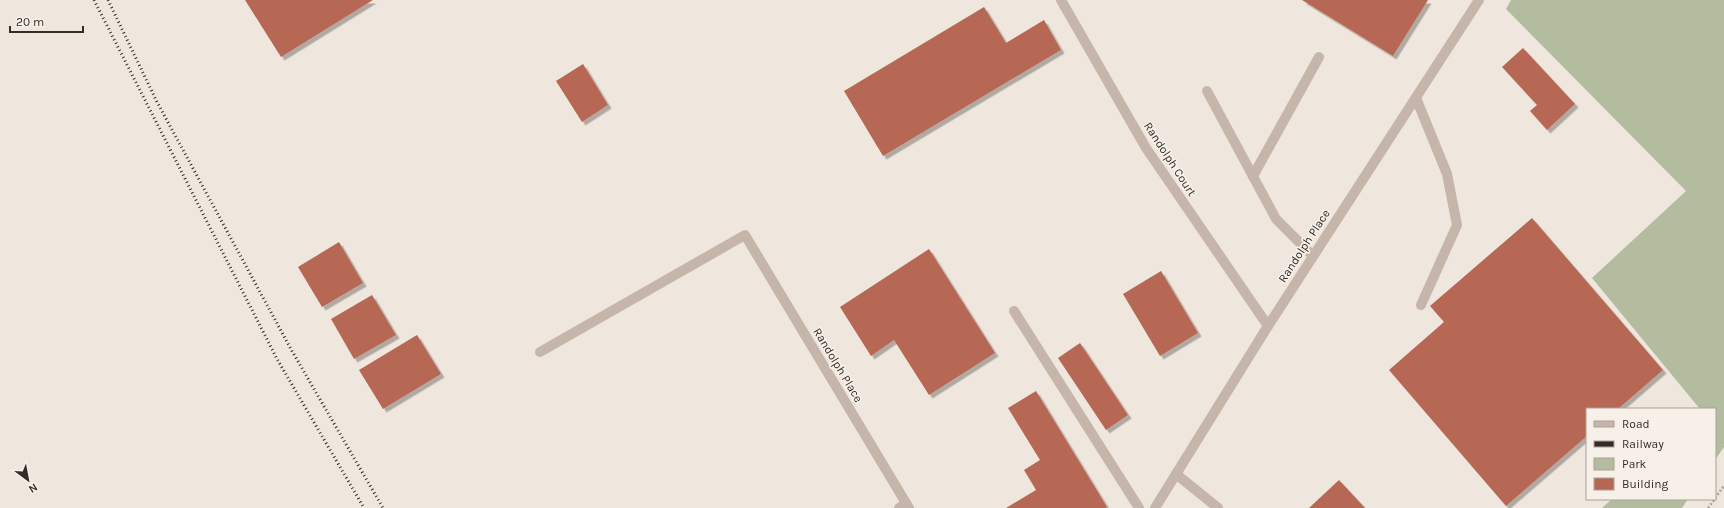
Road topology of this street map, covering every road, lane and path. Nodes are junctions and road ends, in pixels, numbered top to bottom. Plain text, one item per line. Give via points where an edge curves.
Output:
1 (1061, 0) edge
2 (1480, 0) edge
3 (1319, 57) dead end
4 (1207, 91) dead end
5 (1416, 98) junction
6 (1253, 176) junction
7 (1313, 256) junction
8 (1421, 305) dead end
9 (1014, 311) dead end
10 (1268, 326) junction
11 (540, 352) dead end
12 (1176, 474) junction
13 (1724, 486) edge
14 (1716, 498) edge
15 (1714, 500) edge
16 (905, 506) edge
17 (1139, 508) edge
18 (1155, 508) edge
19 (1218, 508) edge
20 (1708, 508) edge

1 - 10 street, Randolph Court via 1146,148
2 - 5 street, Randolph Place
3 - 6 street
4 - 6 street
5 - 7 street, Randolph Place
5 - 8 street via 1447,174 1457,226
6 - 7 street via 1276,220
7 - 10 street, Randolph Place
9 - 17 street
10 - 12 street, Randolph Place
11 - 16 street, Randolph Place via 745,235
12 - 18 street, Randolph Place
12 - 19 street
13 - 14 path
15 - 20 path

